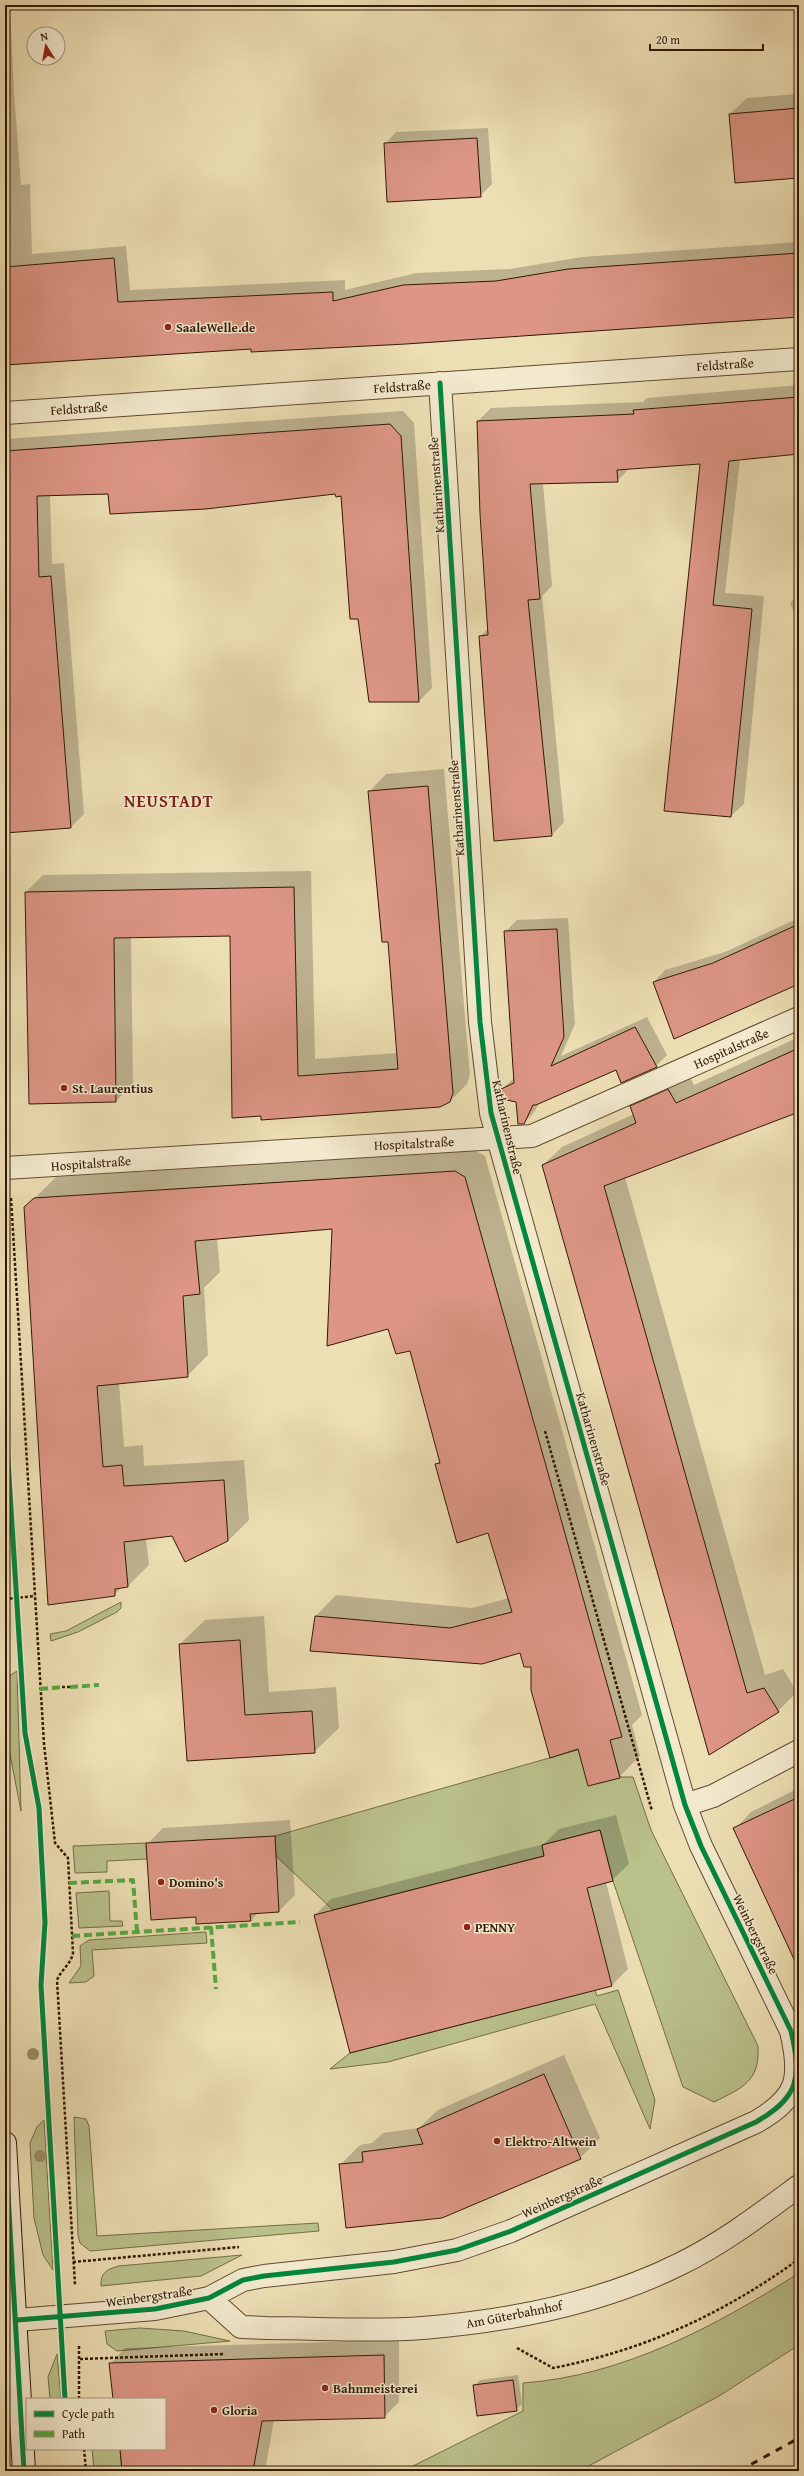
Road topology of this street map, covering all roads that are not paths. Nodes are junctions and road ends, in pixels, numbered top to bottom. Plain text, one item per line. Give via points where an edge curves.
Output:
1 (799, 358) edge
2 (440, 383) junction
3 (5, 413) edge
4 (799, 1018) edge
5 (497, 1138) junction
6 (7, 1168) edge
7 (799, 1751) edge
8 (685, 1805) junction
9 (5, 2143) edge
10 (799, 2186) edge
11 (209, 2298) junction
12 (17, 2320) junction
13 (24, 2471) edge

1 - 2 street, Feldstraße
2 - 3 street, Feldstraße
2 - 5 street, Katharinenstraße via 480,1022 486,1086
4 - 5 street, Hospitalstraße via 543,1132 532,1136
5 - 6 street, Hospitalstraße
5 - 8 street, Katharinenstraße
7 - 8 street via 713,1796
8 - 11 street, Weinbergstraße via 701,1846 791,2031 798,2061 797,2074 789,2095 779,2107 756,2122 481,2243 426,2257 243,2280
9 - 12 street
10 - 11 street, Am Güterbahnhof via 728,2236 681,2264 641,2282 524,2314 422,2328 260,2328 241,2327
11 - 12 street, Weinbergstraße via 155,2309
12 - 13 street

